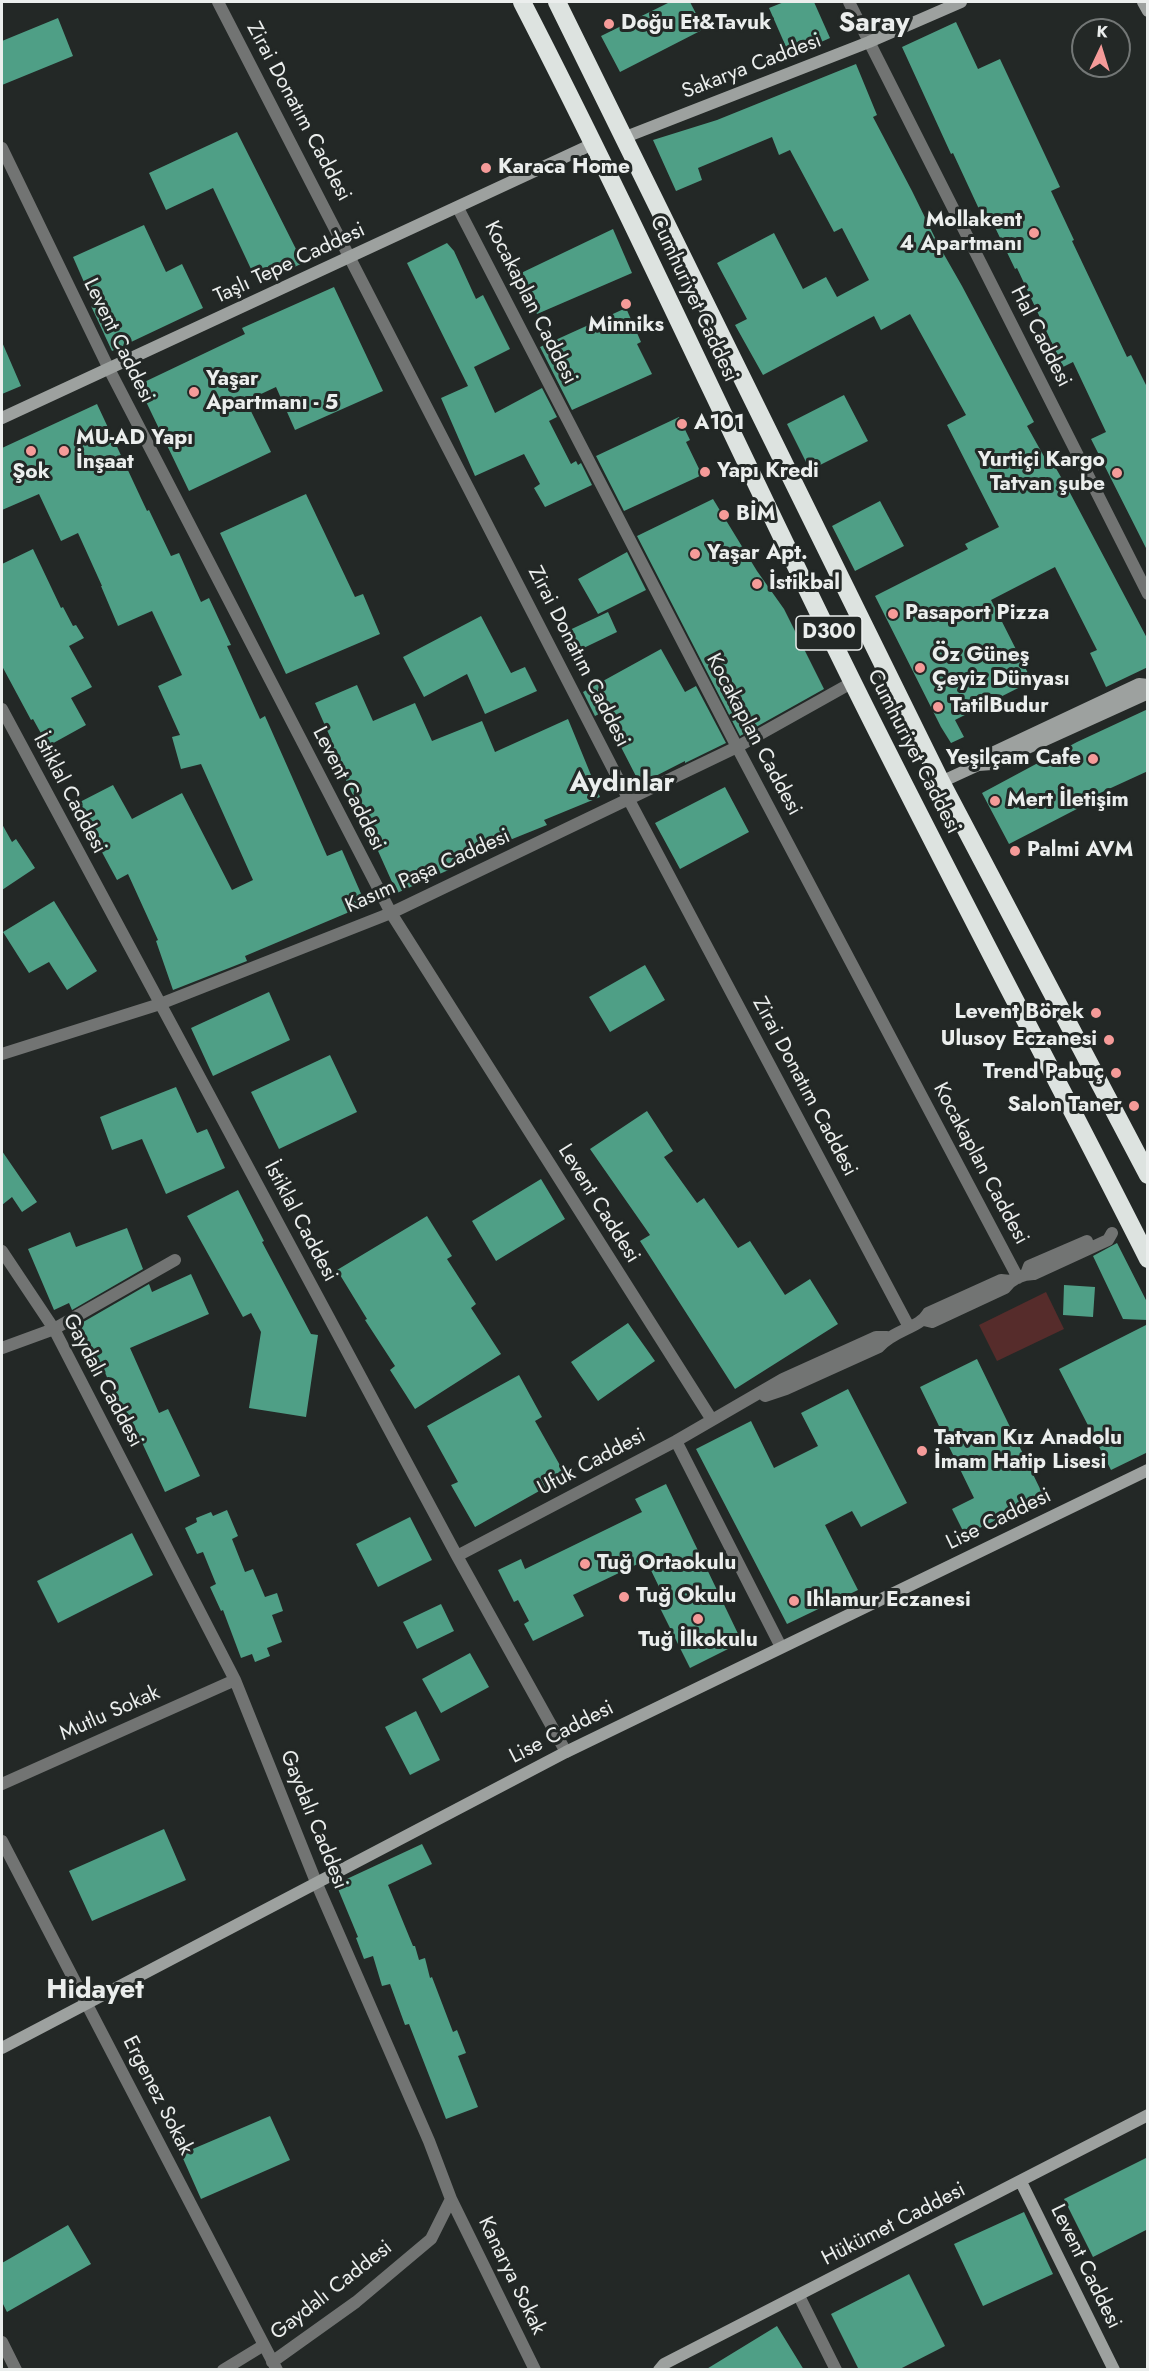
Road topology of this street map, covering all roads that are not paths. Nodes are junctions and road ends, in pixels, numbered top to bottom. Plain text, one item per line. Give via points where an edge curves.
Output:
1 (218, 2) edge
2 (522, 2) edge
3 (556, 2) edge
4 (849, 2) edge
5 (961, 2) edge
6 (1143, 2) edge
7 (1148, 11) edge
8 (869, 42) junction
9 (623, 138) junction
10 (595, 143) junction
11 (2, 148) edge
12 (458, 208) junction
13 (351, 257) junction
14 (109, 369) junction
15 (2, 418) edge
16 (1148, 594) edge
17 (853, 682) junction
18 (1148, 685) edge
19 (1148, 690) edge
20 (2, 709) edge
21 (737, 747) junction
22 (978, 765) junction
23 (941, 782) junction
24 (629, 800) junction
25 (391, 913) junction
26 (160, 1004) junction
27 (2, 1054) edge
28 (1148, 1175) edge
29 (1130, 1224) junction
30 (2, 1251) edge
31 (1148, 1259) edge
32 (175, 1260) dead end
33 (1018, 1277) junction
34 (909, 1327) junction
35 (54, 1329) junction
36 (2, 1348) edge
37 (712, 1420) junction
38 (676, 1441) junction
39 (1148, 1470) edge
40 (457, 1556) junction
41 (781, 1647) junction
42 (235, 1680) junction
43 (566, 1752) junction
44 (2, 1784) edge
45 (2, 1841) edge
46 (316, 1882) junction
47 (87, 2004) junction
48 (2, 2048) edge
49 (1148, 2115) edge
50 (1021, 2182) junction
51 (451, 2199) junction
52 (799, 2296) junction
53 (2, 2342) edge
54 (264, 2345) junction
55 (274, 2366) edge
56 (16, 2370) edge
57 (223, 2370) edge
58 (535, 2370) edge
59 (658, 2370) edge
60 (836, 2370) edge
61 (1114, 2370) edge

1 - 13 street, Zirai Donatım Caddesi
2 - 10 highway, Cumhuriyet Caddesi / D300
3 - 9 highway, Cumhuriyet Caddesi / D300
4 - 8 street, Hal Caddesi
5 - 8 street, Sakarya Caddesi
6 - 7 street
8 - 9 street, Sakarya Caddesi
8 - 16 street, Hal Caddesi
9 - 23 highway, Cumhuriyet Caddesi / D300
10 - 12 street, Taşlı Tepe Caddesi
10 - 17 highway, Cumhuriyet Caddesi / D300
11 - 14 street, Levent Caddesi
12 - 13 street, Taşlı Tepe Caddesi
12 - 21 street, Kocakaplan Caddesi
13 - 14 street, Taşlı Tepe Caddesi
13 - 24 street, Zirai Donatım Caddesi
14 - 15 street, Taşlı Tepe Caddesi
14 - 25 street, Levent Caddesi
17 - 21 street, Kasım Paşa Caddesi
17 - 29 highway, Cumhuriyet Caddesi / D300
18 - 22 street via 1139,684 988,755
19 - 22 street via 992,764
20 - 26 street, İstiklal Caddesi
21 - 24 street, Kasım Paşa Caddesi
21 - 33 street, Kocakaplan Caddesi
22 - 23 street
23 - 28 highway, Cumhuriyet Caddesi / D300
24 - 25 street, Kasım Paşa Caddesi
24 - 34 street, Zirai Donatım Caddesi
25 - 26 street, Kasım Paşa Caddesi
25 - 37 street, Levent Caddesi
26 - 27 street, Kasım Paşa Caddesi
26 - 40 street, İstiklal Caddesi
29 - 31 highway, Cumhuriyet Caddesi / D300
29 - 33 street, Ufuk Caddesi via 1112,1233 1108,1240 1034,1274
30 - 35 street, Gaydalı Caddesi
32 - 35 street
33 - 34 street, Ufuk Caddesi via 991,1284 928,1313 924,1320
34 - 37 street, Ufuk Caddesi via 888,1337 876,1337 792,1375
35 - 36 street
35 - 42 street, Gaydalı Caddesi
37 - 38 street, Ufuk Caddesi
38 - 40 street, Ufuk Caddesi
38 - 41 street
39 - 41 street, Lise Caddesi
40 - 43 street, İstiklal Caddesi
41 - 43 street, Lise Caddesi
42 - 44 street, Mutlu Sokak
42 - 46 street, Gaydalı Caddesi
43 - 46 street, Lise Caddesi
45 - 47 street, Ergenez Sokak
46 - 47 street, Lise Caddesi
46 - 51 street, Gaydalı Caddesi
47 - 48 street, Lise Caddesi
47 - 54 street, Ergenez Sokak
49 - 50 street, Hükümet Caddesi
50 - 52 street, Hükümet Caddesi
50 - 61 street, Levent Caddesi
51 - 55 street, Gaydalı Caddesi via 431,2239
51 - 58 street, Kanarya Sokak
52 - 59 street, Hükümet Caddesi
52 - 60 street
53 - 56 street
54 - 55 street, Ergenez Sokak
54 - 57 street, Gaydalı Caddesi

